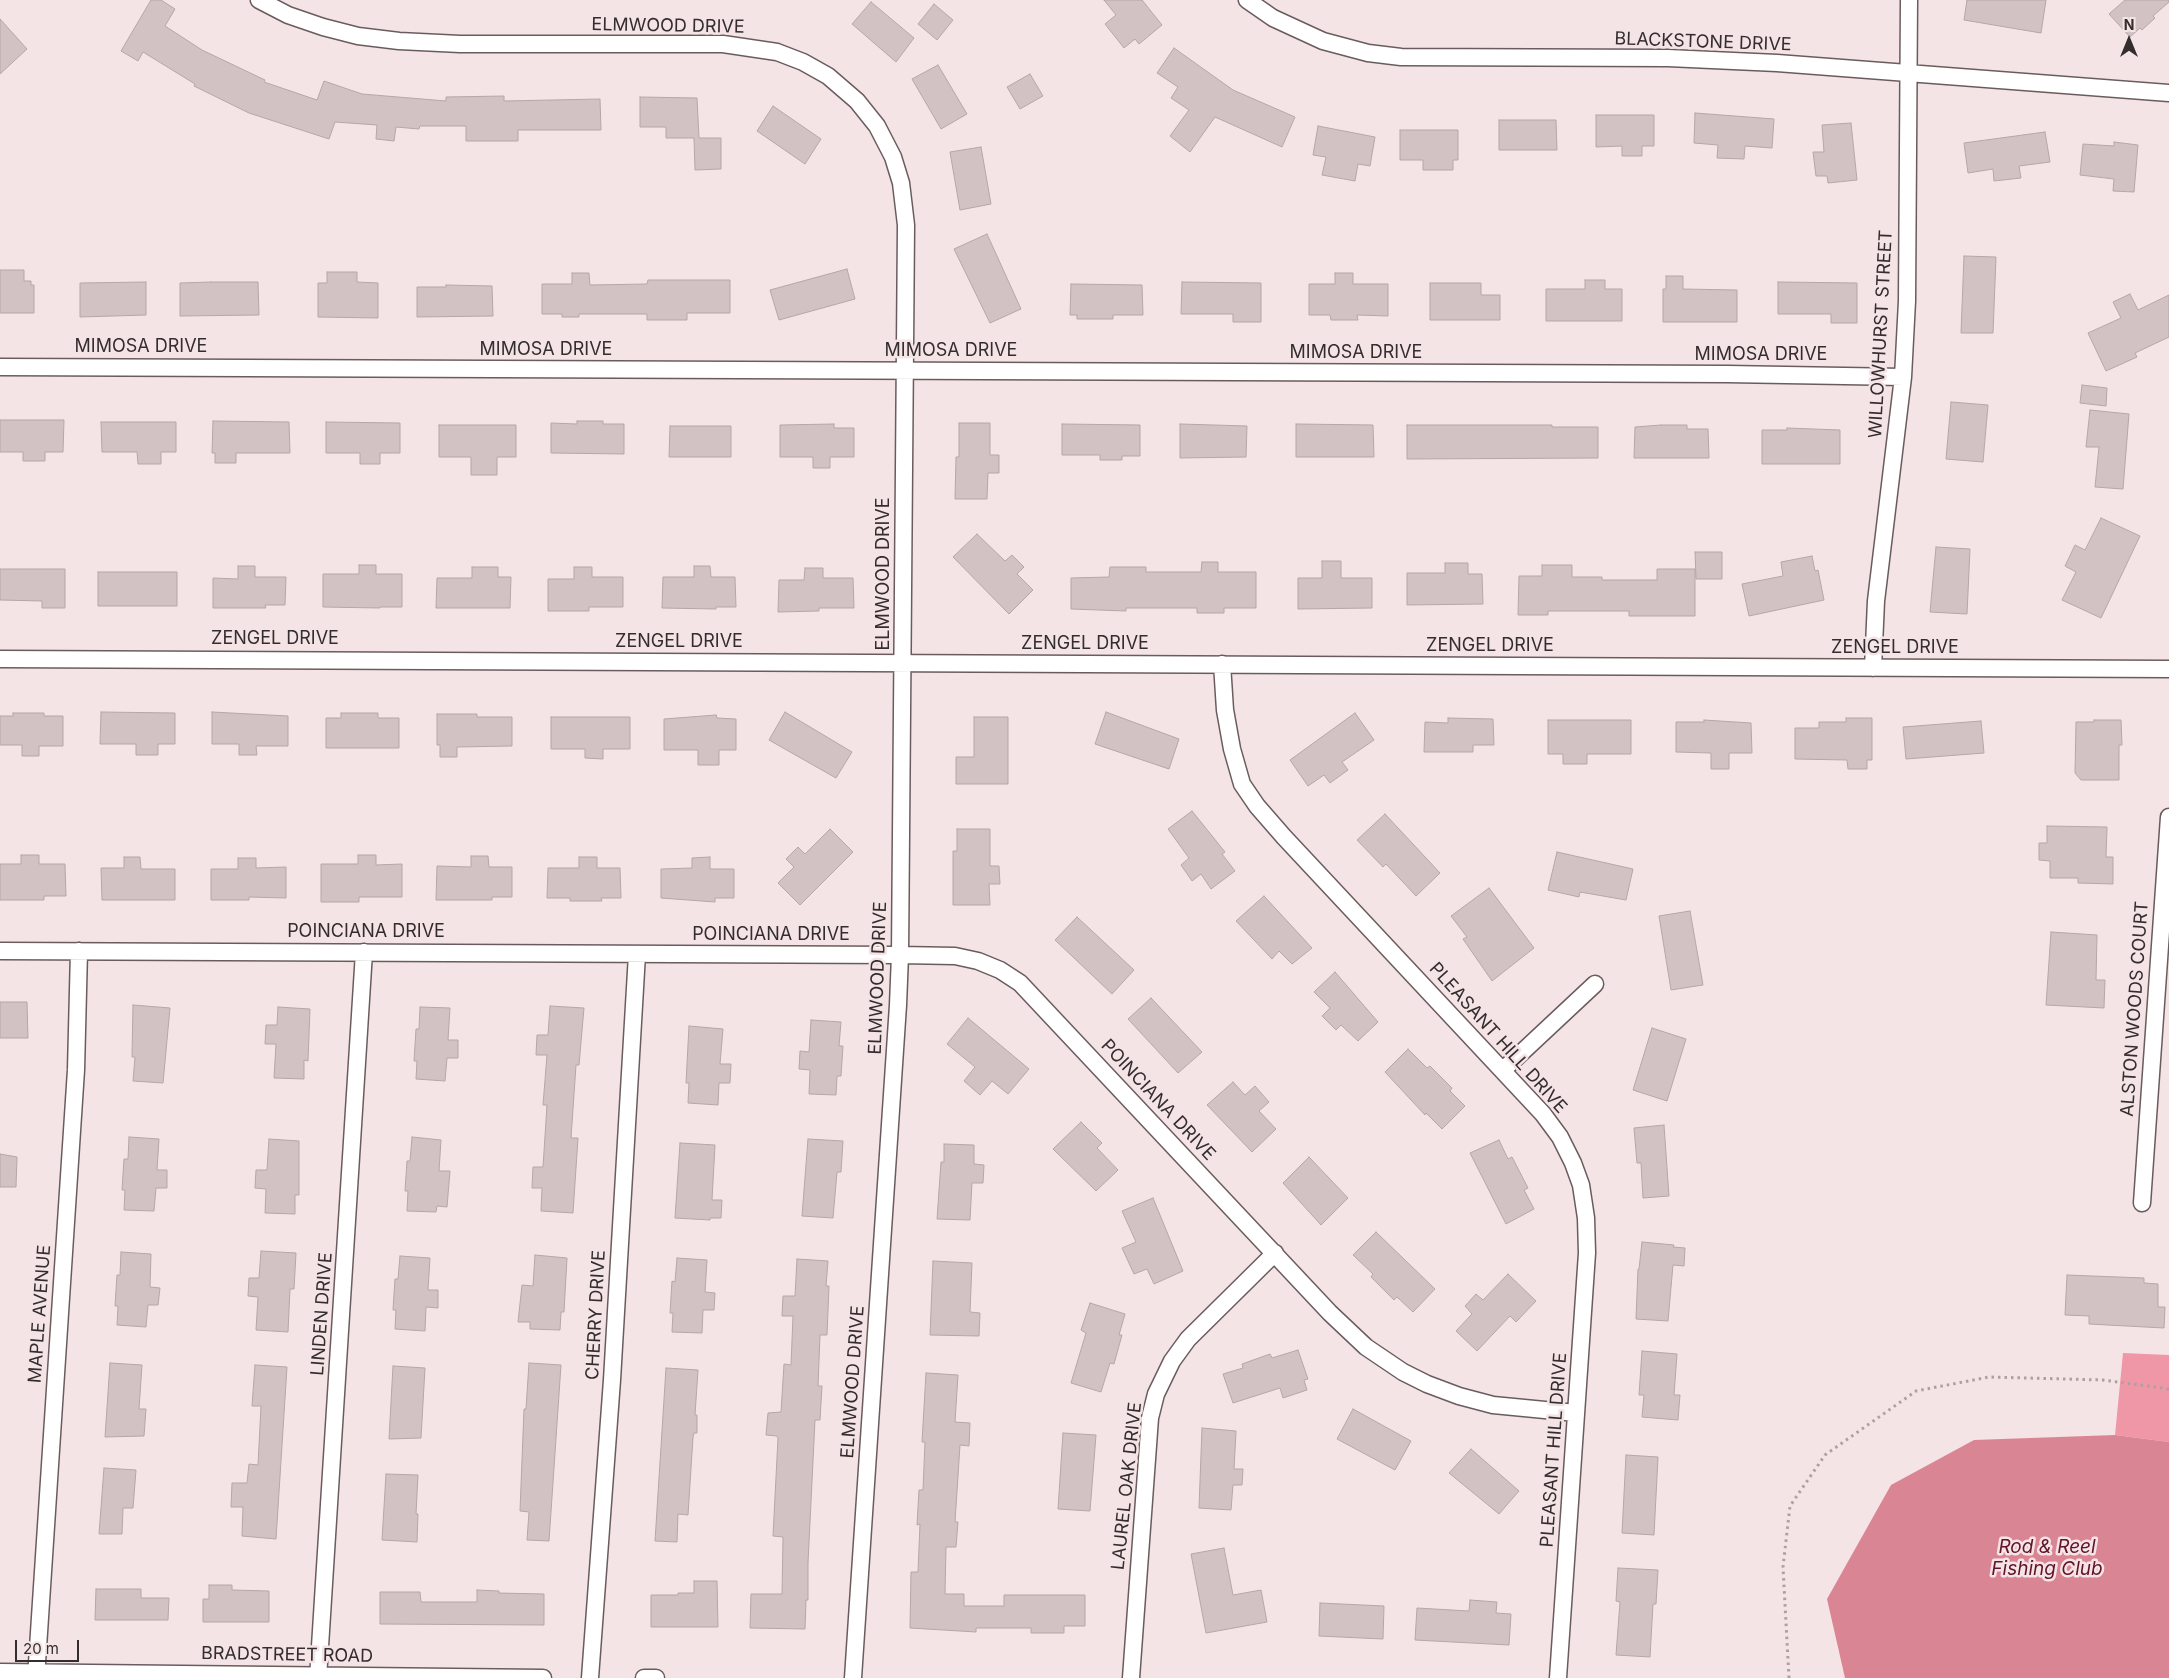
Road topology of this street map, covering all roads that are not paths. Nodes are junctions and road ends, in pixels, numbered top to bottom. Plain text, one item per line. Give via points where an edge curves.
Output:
1 (259, 0) edge
2 (1247, 0) edge
3 (1909, 0) edge
4 (1909, 74) junction
5 (2169, 94) edge
6 (0, 367) edge
7 (905, 370) junction
8 (1903, 377) junction
9 (0, 659) edge
10 (903, 663) junction
11 (1222, 664) junction
12 (1873, 668) junction
13 (2169, 669) edge
14 (2169, 817) edge
15 (0, 951) edge
16 (79, 951) junction
17 (364, 952) junction
18 (637, 954) junction
19 (900, 955) junction
20 (1595, 984) dead end
21 (1503, 1070) junction
22 (2142, 1203) dead end
23 (1274, 1253) junction
24 (1576, 1413) junction
25 (0, 1672) edge
26 (36, 1675) edge
27 (318, 1676) edge
28 (543, 1678) edge
29 (590, 1678) edge
30 (644, 1678) edge
31 (656, 1678) edge
32 (853, 1678) edge
33 (1131, 1678) edge
34 (1558, 1678) edge

1 - 7 street, ELMWOOD DRIVE via 288,15 358,36 460,44 724,44 777,52 828,76 857,101 877,126 894,157 901,182 906,225
2 - 4 street, BLACKSTONE DRIVE via 1274,18 1322,41 1368,54 1401,57 1668,58
3 - 4 street, WILLOWHURST STREET
4 - 5 street, BLACKSTONE DRIVE
4 - 8 street, WILLOWHURST STREET
6 - 7 street, MIMOSA DRIVE
7 - 8 street, MIMOSA DRIVE
7 - 10 street, ELMWOOD DRIVE
8 - 12 street, WILLOWHURST STREET via 1876,601
9 - 10 street, ZENGEL DRIVE
10 - 11 street, ZENGEL DRIVE
10 - 19 street, ELMWOOD DRIVE
11 - 12 street, ZENGEL DRIVE
11 - 21 street, PLEASANT HILL DRIVE via 1232,749 1242,784 1257,806
12 - 13 street, ZENGEL DRIVE
14 - 22 street, ALSTON WOODS COURT
15 - 16 street, POINCIANA DRIVE
16 - 17 street, POINCIANA DRIVE
16 - 26 street, MAPLE AVENUE via 76,1070
17 - 18 street, POINCIANA DRIVE
17 - 27 street, LINDEN DRIVE
18 - 19 street, POINCIANA DRIVE
18 - 29 street, CHERRY DRIVE via 612,1380
19 - 23 street, POINCIANA DRIVE via 955,956 978,961 1020,983
19 - 32 street, ELMWOOD DRIVE
20 - 21 street
21 - 24 street, PLEASANT HILL DRIVE via 1560,1138 1580,1185 1586,1218 1586,1253
23 - 24 street, POINCIANA DRIVE via 1366,1347 1396,1368 1459,1396 1493,1404
23 - 33 street, LAUREL OAK DRIVE via 1188,1339 1172,1361 1156,1394 1150,1418
24 - 34 street, PLEASANT HILL DRIVE
25 - 26 street, BRADSTREET ROAD
26 - 27 street, BRADSTREET ROAD
27 - 28 street, BRADSTREET ROAD
30 - 31 street

